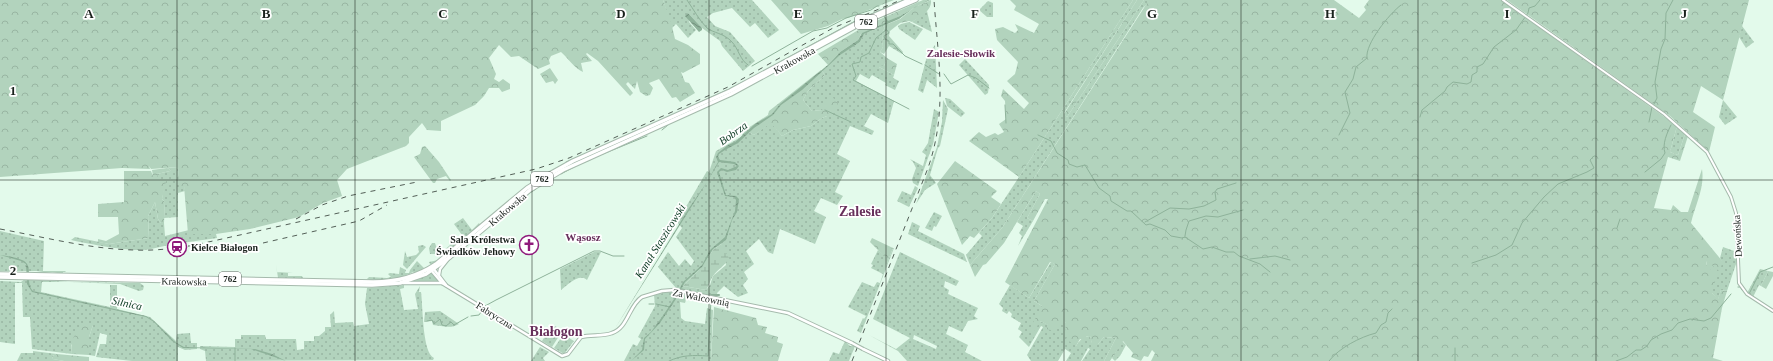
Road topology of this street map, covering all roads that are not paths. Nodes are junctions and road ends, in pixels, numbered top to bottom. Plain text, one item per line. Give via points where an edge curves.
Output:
1 (909, 0) edge
2 (916, 0) edge
3 (1503, 0) edge
4 (450, 257) junction
5 (432, 269) junction
6 (0, 274) edge
7 (439, 275) junction
8 (28, 276) junction
9 (0, 277) edge
10 (400, 283) junction
11 (442, 283) junction
12 (446, 285) junction
13 (1773, 311) edge
14 (565, 356) joint
15 (888, 361) edge

1 - 5 main road, Krakowska / 762 via 857,23 730,91 573,161 548,175 527,188
2 - 4 main road, Krakowska / 762 via 860,24 731,94 563,170 530,190
3 - 13 street, Dewońska via 1664,114 1707,152 1731,197 1736,213 1740,283 1747,294
4 - 5 main road, Krakowska / 762
4 - 7 main road via 440,269
5 - 7 main road, Fabryczna
5 - 8 main road, Krakowska / 762 via 408,278 381,282
5 - 10 main road, Krakowska / 762
5 - 11 main road, Fabryczna
6 - 8 main road, Krakowska / 762
7 - 12 main road, Fabryczna
8 - 9 main road, Krakowska / 762
8 - 10 main road, Krakowska / 762 via 372,285
10 - 11 main road
11 - 12 main road, Fabryczna
12 - 14 main road, Fabryczna via 559,355
14 - 15 main road, Za Walcownią, bridge via 581,336 614,332 642,296 675,290 788,313

